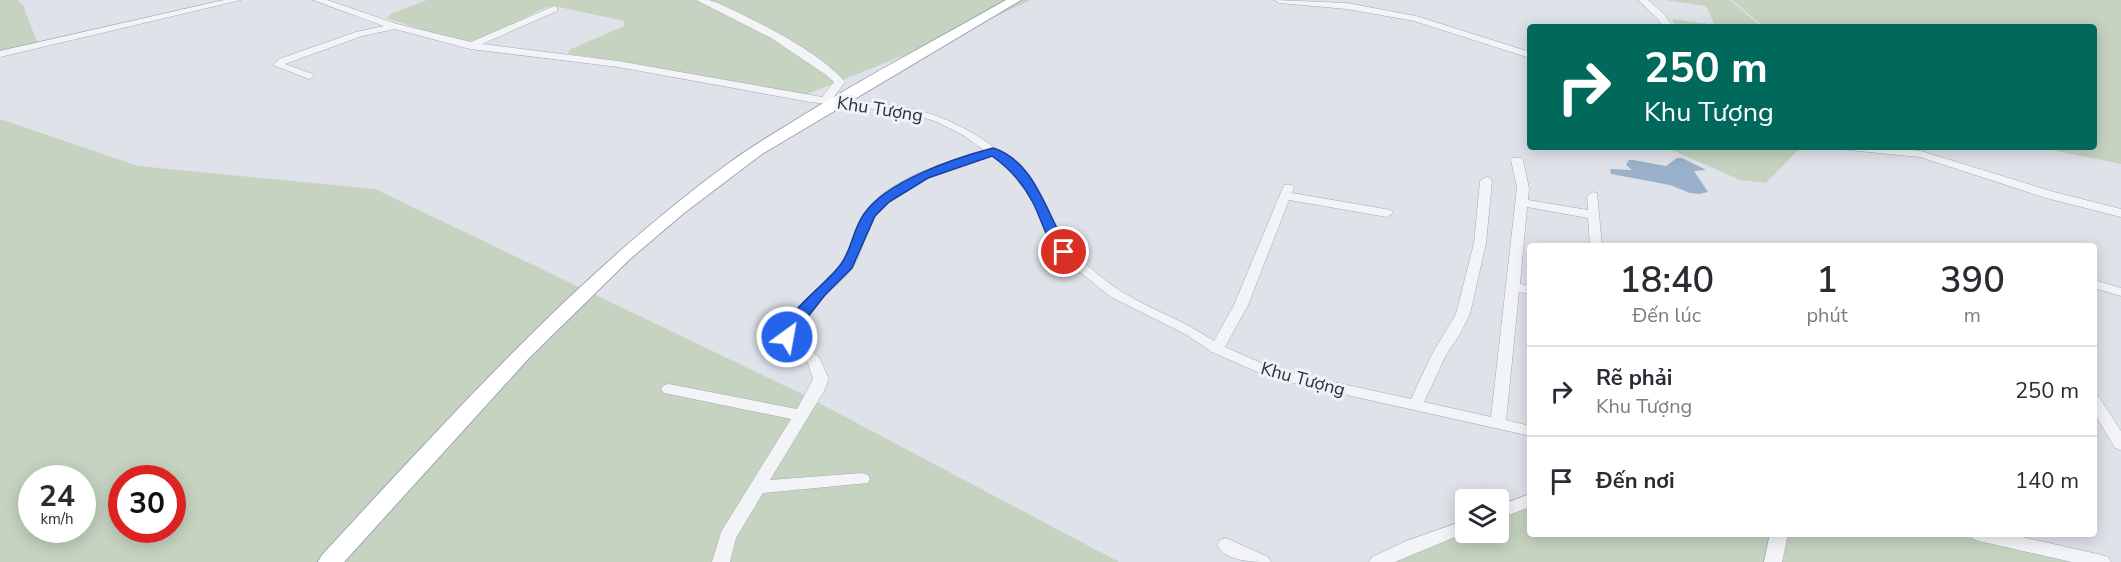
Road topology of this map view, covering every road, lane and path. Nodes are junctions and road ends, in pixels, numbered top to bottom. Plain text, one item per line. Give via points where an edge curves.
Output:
1 (236, 0) edge
2 (318, 0) edge
3 (700, 0) edge
4 (1015, 0) edge
5 (1027, 0) edge
6 (1279, 0) edge
7 (1643, 0) edge
8 (554, 9) dead end
9 (1666, 24) edge
10 (394, 26) junction
11 (470, 46) junction
12 (0, 54) edge
13 (1527, 54) edge
14 (309, 76) dead end
15 (836, 102) junction
16 (1879, 150) edge
17 (993, 152) junction
18 (1517, 160) dead end
19 (1486, 181) dead end
20 (1593, 196) dead end
21 (1521, 202) junction
22 (1387, 213) dead end
23 (2121, 213) edge
24 (1594, 214) junction
25 (1596, 243) edge
26 (2097, 285) edge
27 (1512, 287) junction
28 (1527, 290) edge
29 (2121, 292) edge
30 (1217, 350) junction
31 (669, 389) dead end
32 (1416, 406) junction
33 (2097, 408) edge
34 (800, 415) junction
35 (1498, 423) junction
36 (1527, 430) edge
37 (2121, 444) edge
38 (862, 479) dead end
39 (757, 487) junction
40 (1527, 501) edge
41 (1509, 509) edge
42 (1455, 530) edge
43 (1778, 537) edge
44 (2014, 538) edge
45 (1226, 545) dead end
46 (330, 562) edge
47 (345, 562) edge
48 (721, 562) edge
49 (1262, 562) edge
50 (1378, 562) edge
51 (1773, 562) edge
52 (2102, 562) edge

1 - 12 street
2 - 10 street, Khu Tượng
3 - 15 street via 717,4 834,75 840,82 830,92
4 - 15 main road
5 - 15 main road
6 - 13 street via 1347,6 1416,19
7 - 9 street
8 - 11 street
10 - 11 street, Khu Tượng
10 - 14 street via 359,34 278,65
11 - 15 street, Khu Tượng via 618,64
15 - 17 street, Khu Tượng via 911,110 967,133
15 - 46 main road via 736,164 600,276 503,372
15 - 47 main road via 693,207 611,279 513,377
16 - 23 street via 1921,154
17 - 30 street, Khu Tượng via 1024,178 1064,252 1116,294 1192,332
17 - 34 street via 924,176 885,199 869,215 848,265 820,292 789,332 787,342 814,360 821,379
18 - 21 street via 1522,175
19 - 32 street via 1480,243 1463,314 1439,354
20 - 24 street
21 - 24 street
21 - 27 street
22 - 30 street via 1287,192 1241,304
24 - 25 street
26 - 29 street
27 - 28 street
27 - 35 street
30 - 32 street, Khu Tượng via 1271,373
31 - 34 street
32 - 35 street, Khu Tượng
33 - 37 street
34 - 39 street
35 - 36 street, Khu Tượng
38 - 39 street
39 - 48 street via 727,537
40 - 41 street
42 - 50 street
43 - 51 street
44 - 52 street
45 - 49 street

